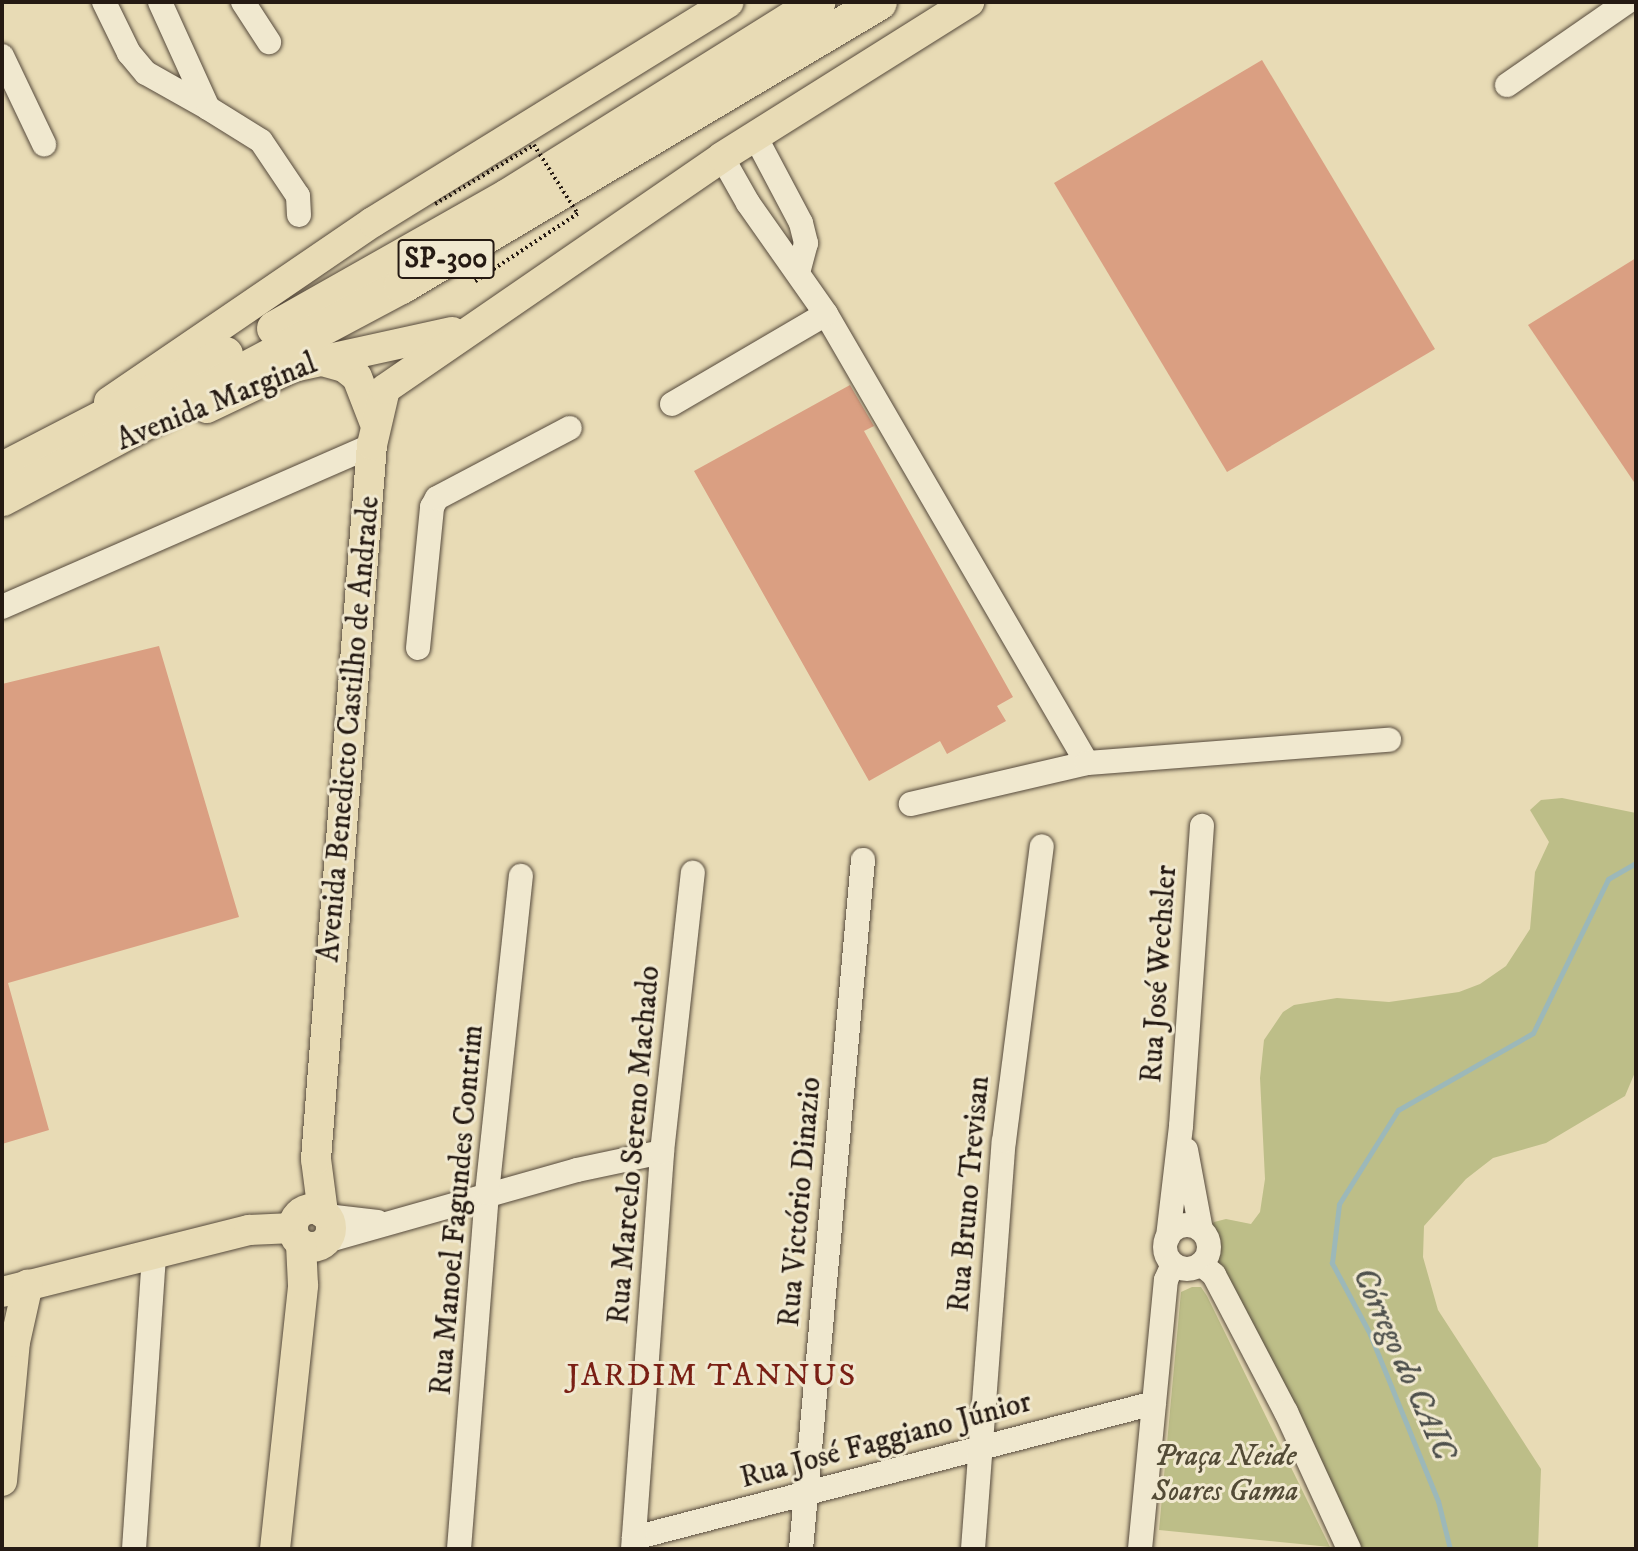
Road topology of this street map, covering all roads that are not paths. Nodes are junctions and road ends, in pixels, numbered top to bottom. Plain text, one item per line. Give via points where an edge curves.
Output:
1 (104, 2) edge
2 (160, 2) edge
3 (243, 2) edge
4 (729, 2) edge
5 (817, 2) edge
6 (879, 2) edge
7 (969, 2) edge
8 (1627, 2) edge
9 (269, 42) dead end
10 (2, 56) edge
11 (1507, 85) dead end
12 (208, 108) junction
13 (755, 136) junction
14 (44, 144) dead end
15 (722, 157) junction
16 (299, 215) dead end
17 (799, 269) junction
18 (827, 314) junction
19 (468, 328) junction
20 (319, 360) junction
21 (672, 404) dead end
22 (570, 428) dead end
23 (373, 433) junction
24 (74, 447) junction
25 (2, 469) edge
26 (2, 498) edge
27 (2, 607) edge
28 (418, 648) dead end
29 (1389, 740) dead end
30 (1087, 763) junction
31 (911, 804) dead end
32 (1202, 826) dead end
33 (1042, 846) dead end
34 (863, 860) dead end
35 (693, 873) dead end
36 (521, 876) dead end
37 (1181, 1126) junction
38 (662, 1152) junction
39 (487, 1194) junction
40 (313, 1229) junction
41 (1201, 1230) junction
42 (1168, 1237) junction
43 (154, 1254) junction
44 (1173, 1264) junction
45 (1201, 1264) junction
46 (15, 1288) edge
47 (8, 1332) edge
48 (1154, 1403) junction
49 (981, 1447) junction
50 (2, 1481) edge
51 (806, 1496) junction
52 (633, 1544) edge
53 (134, 1549) edge
54 (275, 1549) edge
55 (459, 1549) edge
56 (801, 1549) edge
57 (973, 1549) edge
58 (1140, 1549) edge
59 (1349, 1549) edge

1 - 12 street via 129,53 146,73
2 - 12 street
3 - 9 street
4 - 24 main road via 373,222 316,265 154,368
5 - 24 highway, SP-300 via 507,196
6 - 24 highway, SP-300 via 401,286
7 - 13 main road, Avenida Benedicto Castilho de Andrade
8 - 11 street
10 - 14 street
12 - 16 street via 261,141 298,196
13 - 15 main road, Avenida Benedicto Castilho de Andrade
13 - 17 street via 801,223 806,243
15 - 17 street via 748,203
15 - 19 main road, Avenida Benedicto Castilho de Andrade
17 - 18 street
18 - 21 street
18 - 30 street
19 - 20 main road, Avenida Marginal
19 - 23 main road, Avenida Benedicto Castilho de Andrade via 393,380
20 - 23 main road via 344,367 357,377
20 - 24 main road, Avenida Marginal via 267,378 149,435
22 - 28 street via 437,498 432,507
23 - 27 street
23 - 40 main road, Avenida Benedicto Castilho de Andrade
24 - 25 highway, SP-300
24 - 26 highway, SP-300
29 - 30 street
30 - 31 street
32 - 37 street, Rua José Wechsler
33 - 49 street, Rua Bruno Trevisan via 1004,1140
34 - 51 street, Rua Victório Dinazio
35 - 38 street, Rua Marcelo Sereno Machado
36 - 39 street, Rua Manoel Fagundes Contrim
37 - 41 street, Rua José Wechsler
37 - 42 street, Rua José Wechsler
38 - 39 street
38 - 52 street, Rua Marcelo Sereno Machado
39 - 40 street via 386,1223
39 - 55 street, Rua Manoel Fagundes Contrim
40 - 43 main road via 249,1230
40 - 54 main road
41 - 42 street via 1187,1226
41 - 45 street via 1208,1243
42 - 44 street via 1165,1251
43 - 46 main road
43 - 53 street
44 - 45 street via 1187,1269
44 - 48 street via 1166,1280
45 - 59 street via 1214,1275 1286,1412
46 - 47 main road
47 - 50 main road
48 - 49 street, Rua José Faggiano Júnior
48 - 58 street
49 - 51 street, Rua José Faggiano Júnior
49 - 57 street, Rua Bruno Trevisan
51 - 52 street, Rua José Faggiano Júnior
51 - 56 street, Rua Victório Dinazio

